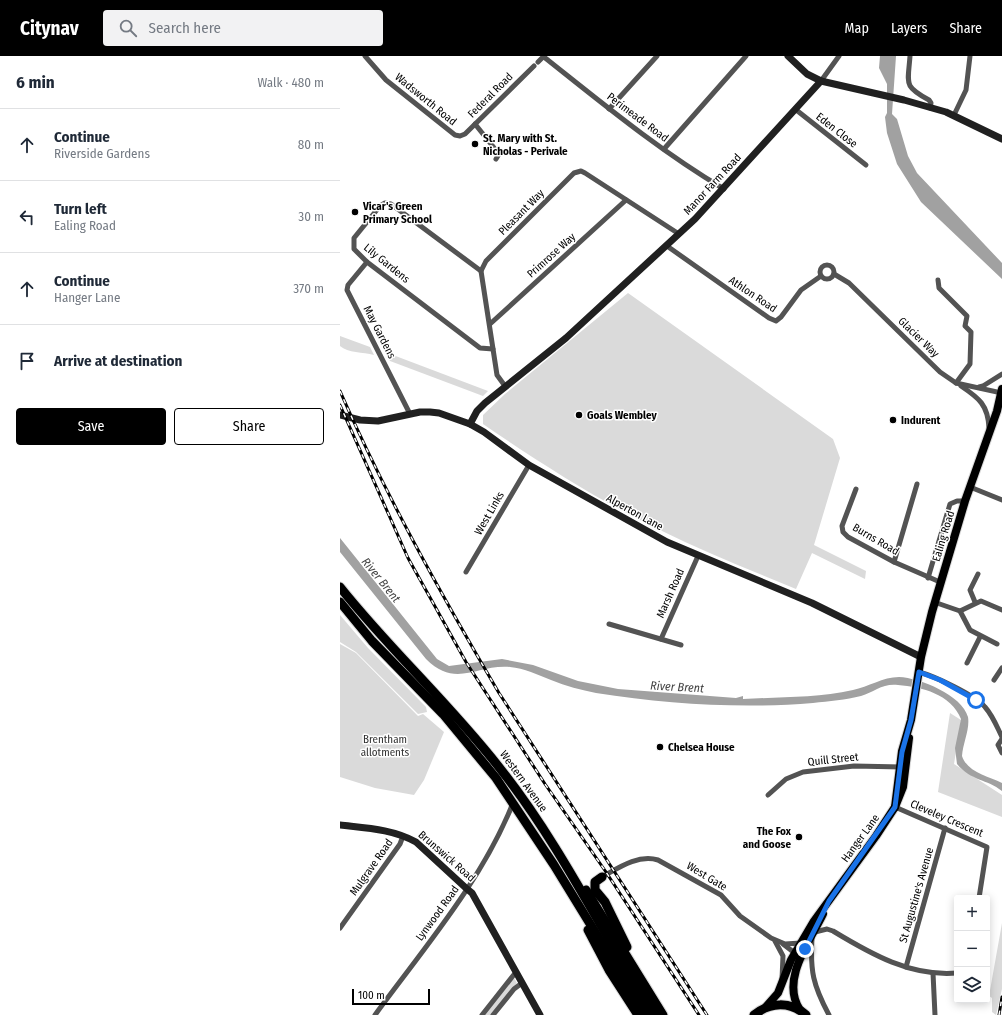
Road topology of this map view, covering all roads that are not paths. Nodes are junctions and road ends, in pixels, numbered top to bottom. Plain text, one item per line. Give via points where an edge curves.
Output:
1 (365, 56) edge
2 (544, 56) edge
3 (657, 56) edge
4 (746, 56) edge
5 (788, 56) edge
6 (839, 56) edge
7 (910, 56) edge
8 (970, 56) edge
9 (821, 81) junction
10 (930, 108) junction
11 (609, 109) junction
12 (795, 109) junction
13 (954, 115) junction
14 (475, 124) junction
15 (460, 136) joint
16 (1002, 139) edge
17 (664, 149) junction
18 (496, 158) dead end
19 (866, 165) dead end
20 (724, 189) junction
21 (626, 200) junction
22 (679, 234) junction
23 (667, 246) junction
24 (367, 262) junction
25 (482, 271) junction
26 (834, 274) junction
27 (821, 276) junction
28 (938, 280) dead end
29 (490, 324) junction
30 (493, 349) junction
31 (1002, 374) edge
32 (957, 383) junction
33 (505, 386) junction
34 (974, 387) junction
35 (1002, 392) edge
36 (410, 414) junction
37 (340, 415) edge
38 (470, 424) junction
39 (990, 433) junction
40 (529, 465) junction
41 (917, 484) dead end
42 (970, 487) junction
43 (856, 489) dead end
44 (1002, 500) edge
45 (965, 501) junction
46 (698, 556) junction
47 (894, 562) junction
48 (466, 572) dead end
49 (978, 574) dead end
50 (928, 578) junction
51 (940, 582) junction
52 (340, 587) edge
53 (340, 602) edge
54 (934, 602) junction
55 (975, 602) junction
56 (1002, 610) edge
57 (960, 611) junction
58 (609, 624) dead end
59 (980, 636) junction
60 (661, 639) junction
61 (997, 644) dead end
62 (681, 645) dead end
63 (921, 657) junction
64 (967, 663) dead end
65 (1002, 668) edge
66 (918, 675) junction
67 (994, 680) dead end
68 (915, 693) joint
69 (1002, 738) edge
70 (1002, 753) edge
71 (903, 768) junction
72 (768, 795) dead end
73 (513, 803) junction
74 (895, 807) junction
75 (508, 818) junction
76 (524, 819) junction
77 (340, 826) edge
78 (542, 827) junction
79 (945, 828) junction
80 (403, 836) junction
81 (554, 865) junction
82 (602, 877) joint
83 (467, 889) junction
84 (979, 895) edge
85 (829, 901) junction
86 (340, 928) edge
87 (813, 934) junction
88 (771, 938) junction
89 (801, 943) junction
90 (783, 944) junction
91 (798, 956) junction
92 (906, 967) junction
93 (516, 972) junction
94 (933, 973) junction
95 (954, 973) edge
96 (638, 975) junction
97 (782, 982) junction
98 (522, 984) junction
99 (765, 1008) junction
100 (803, 1012) edge
101 (375, 1015) edge
102 (482, 1015) edge
103 (493, 1015) edge
104 (540, 1015) edge
105 (638, 1015) edge
106 (646, 1015) edge
107 (654, 1015) edge
108 (663, 1015) edge
109 (754, 1015) edge
110 (829, 1015) edge
111 (935, 1015) edge

1 - 15 street, Wadsworth Road via 386,80 455,135
2 - 11 street, Perimeade Road
2 - 14 street, Federal Road
3 - 11 street
4 - 17 street
5 - 9 street via 808,74
6 - 9 street
7 - 10 street via 910,89 929,100
8 - 13 street via 966,90
9 - 10 street
9 - 12 street, Manor Farm Road
10 - 13 street
11 - 17 street, Perimeade Road
12 - 19 street, Eden Close
12 - 20 street, Manor Farm Road
13 - 16 street
14 - 15 street, Federal Road
14 - 18 street via 495,147 499,154
17 - 20 street, Perimeade Road via 690,169
20 - 22 street, Manor Farm Road
21 - 22 street, Pleasant Way
21 - 25 street, Pleasant Way via 585,173 574,173 486,261
21 - 29 street, Primrose Way
22 - 23 street, Manor Farm Road
23 - 27 street, Athlon Road via 776,321 781,318 801,290
23 - 33 street, Manor Farm Road via 566,338
24 - 25 street, Lily Gardens via 354,249 354,238 385,203 390,204
24 - 30 street, Lily Gardens via 480,348
24 - 36 street, May Gardens via 347,290
25 - 29 street
26 - 27 street via 827,279
26 - 27 street via 832,266 826,265 820,270
26 - 32 street, Glacier Way via 849,283 940,372
28 - 32 street via 939,288 967,316 965,326 971,332 970,364
29 - 30 street
30 - 33 street via 497,375
31 - 34 street via 983,386
32 - 34 street, Glacier Way
32 - 39 street via 984,405 988,414
33 - 38 street, Manor Farm Road via 477,411
34 - 35 street, Glacier Way
35 - 39 main road, Ealing Road
36 - 37 street, Alperton Lane via 378,421
36 - 38 street, Alperton Lane via 439,413
38 - 40 street, Alperton Lane
39 - 42 main road, Ealing Road
40 - 46 street, Alperton Lane via 643,529
40 - 48 street, West Links
41 - 47 street
42 - 44 street
42 - 45 main road, Ealing Road
43 - 47 street, Burns Road via 842,526 843,532
45 - 50 street via 950,504
45 - 51 main road, Ealing Road
46 - 60 street, Marsh Road
46 - 63 street, Alperton Lane via 812,603
47 - 50 street, Burns Road
49 - 55 street via 970,590
50 - 51 street, Burns Road
51 - 54 main road, Ealing Road
52 - 78 highway, Western Avenue via 381,636 479,741
53 - 73 highway, Western Avenue via 372,641 472,747
54 - 57 street
54 - 63 main road, Ealing Road
55 - 56 street via 984,601
55 - 57 street
57 - 59 street via 968,627
58 - 60 street
59 - 61 street
59 - 64 street
60 - 62 street
63 - 66 main road, Ealing Road
65 - 67 street
66 - 68 main road, Ealing Road
66 - 69 street via 940,680 981,702 992,716
68 - 71 main road, Hanger Lane
69 - 70 street via 998,745
71 - 72 street, Quill Street via 854,766 803,772 786,779
71 - 74 main road, Hanger Lane via 903,787
73 - 75 street, Lynwood Road
73 - 76 highway, Western Avenue
74 - 79 street, Cleveley Crescent
74 - 85 main road, Hanger Lane
75 - 76 street via 513,816
75 - 83 street, Lynwood Road
76 - 81 highway, Western Avenue
77 - 80 street, Brunswick Road via 377,829
78 - 96 highway via 556,843
78 - 107 highway, Western Avenue
79 - 84 street, Cleveley Crescent via 987,847
79 - 92 street, St Augustine's Avenue
80 - 83 street, Brunswick Road via 416,842
80 - 86 street, Mulgrave Road via 400,844
81 - 105 highway via 609,970
81 - 106 highway, Western Avenue
82 - 88 street, West Gate via 621,866 649,858 670,866 721,895 740,916
82 - 96 highway via 595,882 595,890 605,902 621,931
83 - 93 street, Brunswick Road via 472,893
83 - 101 street, Lynwood Road
85 - 87 main road, Hanger Lane
85 - 89 main road, Hanger Lane
87 - 91 main road, Hanger Lane
87 - 92 street via 827,929 834,931 877,956
87 - 110 street via 812,973
88 - 90 street, West Gate
88 - 97 street, West Gate via 782,952
89 - 90 street, West Gate
89 - 91 main road, Hanger Lane
90 - 91 street, West Gate
91 - 97 main road, Hanger Lane
91 - 100 main road, Hanger Lane via 794,997
92 - 94 street
93 - 98 street, Brunswick Road
93 - 102 street
94 - 95 street
94 - 111 street
96 - 108 highway
97 - 99 main road, Hanger Lane via 778,993
98 - 103 street via 514,989
98 - 104 street, Brunswick Road
99 - 100 highway via 785,1005
99 - 109 highway

